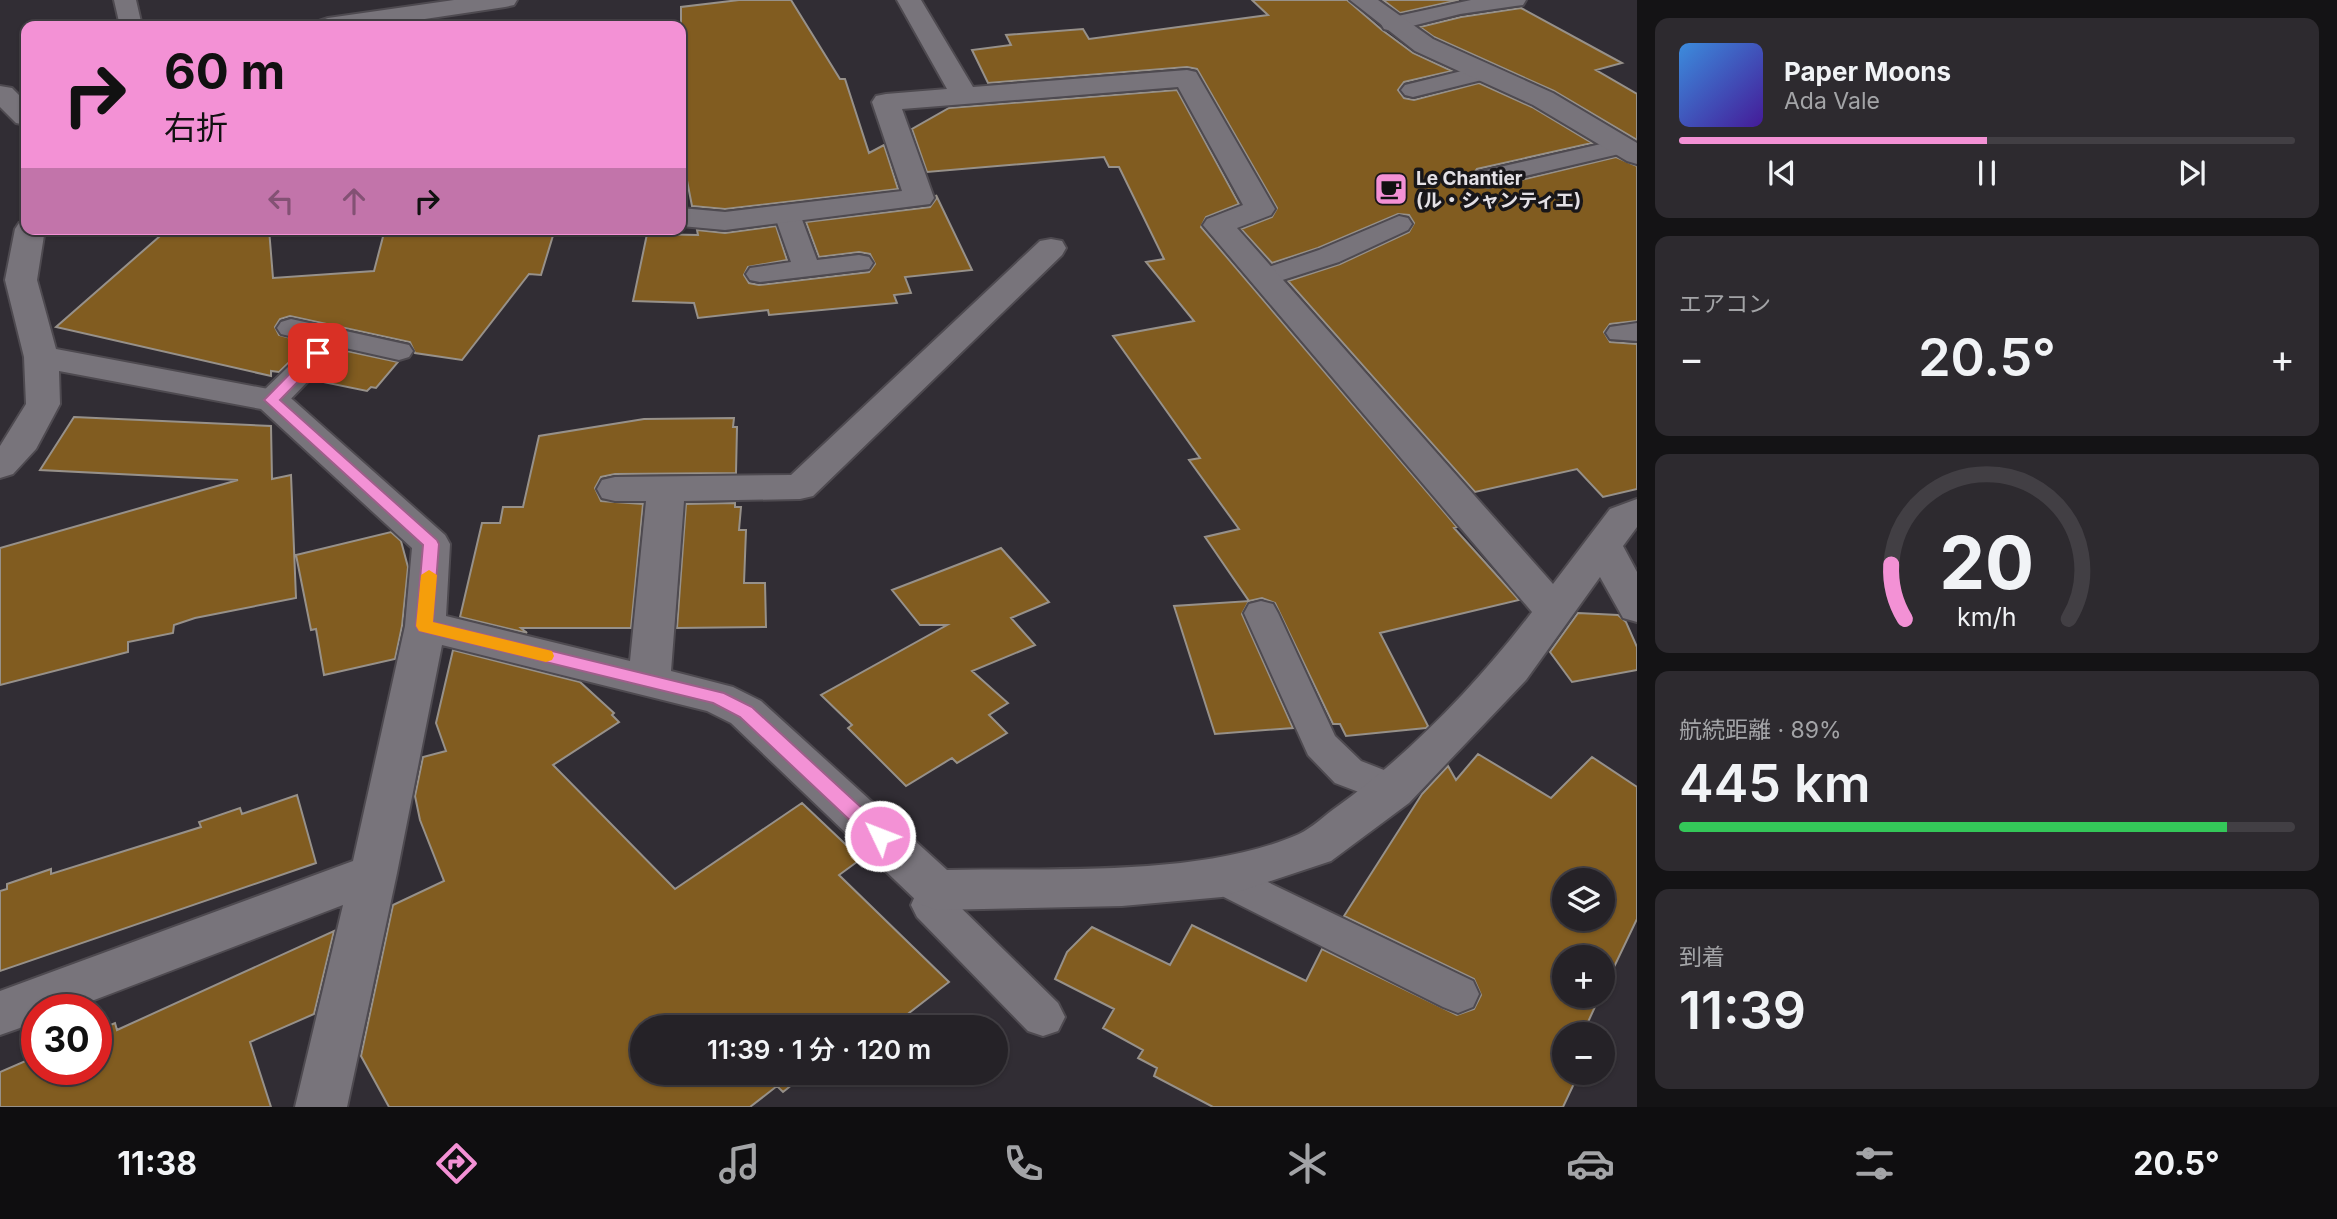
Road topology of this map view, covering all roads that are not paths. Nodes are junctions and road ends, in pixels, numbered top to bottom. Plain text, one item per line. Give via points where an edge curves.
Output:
1 (125, 0) edge
2 (504, 0) edge
3 (909, 0) edge
4 (1362, 0) edge
5 (1515, 0) edge
6 (417, 6) edge
7 (130, 21) edge
8 (350, 21) edge
9 (503, 21) edge
10 (1392, 24) junction
11 (1486, 72) junction
12 (1413, 90) dead end
13 (10, 92) edge
14 (965, 96) junction
15 (21, 109) edge
16 (1630, 150) edge
17 (1487, 177) dead end
18 (788, 214) junction
19 (686, 218) edge
20 (1399, 224) dead end
21 (28, 235) edge
22 (1051, 248) dead end
23 (859, 263) dead end
24 (807, 269) junction
25 (760, 274) dead end
26 (1264, 278) junction
27 (11, 283) edge
28 (292, 328) dead end
29 (334, 338) junction
30 (399, 351) dead end
31 (41, 357) junction
32 (272, 400) junction
33 (0, 466) edge
34 (615, 489) dead end
35 (666, 489) junction
36 (1637, 512) edge
37 (1603, 545) junction
38 (1637, 608) edge
39 (1554, 611) junction
40 (1261, 613) dead end
41 (425, 626) junction
42 (649, 681) junction
43 (1393, 790) junction
44 (374, 873) junction
45 (1222, 877) junction
46 (937, 890) junction
47 (1458, 994) dead end
48 (0, 1013) edge
49 (1042, 1017) dead end
50 (321, 1107) edge

1 - 7 lane
2 - 6 street
2 - 9 street
3 - 14 street
4 - 10 street
5 - 10 lane
6 - 8 street
10 - 11 street via 1424,45
11 - 12 lane
11 - 16 street via 1575,116
13 - 15 street
14 - 18 street via 886,102 919,198
14 - 26 street via 1187,78 1260,209 1218,225
16 - 17 lane
18 - 19 street via 725,221
18 - 24 lane
20 - 26 lane via 1329,256
21 - 27 street
22 - 35 street via 800,487
23 - 24 lane
24 - 25 lane
26 - 39 street
27 - 31 street
28 - 29 lane
29 - 30 lane
29 - 32 lane
31 - 32 street
31 - 33 street via 43,404 18,449
32 - 41 street via 431,544
34 - 35 street
35 - 42 street
36 - 37 street via 1623,519
37 - 38 street
37 - 39 street
39 - 43 street via 1511,668
40 - 43 lane via 1321,745 1348,772
41 - 42 street
41 - 44 street
42 - 46 street via 718,698 746,712
43 - 45 street via 1315,848
44 - 48 street
44 - 50 street
45 - 46 street via 1122,886
45 - 47 lane
46 - 49 lane via 931,905

